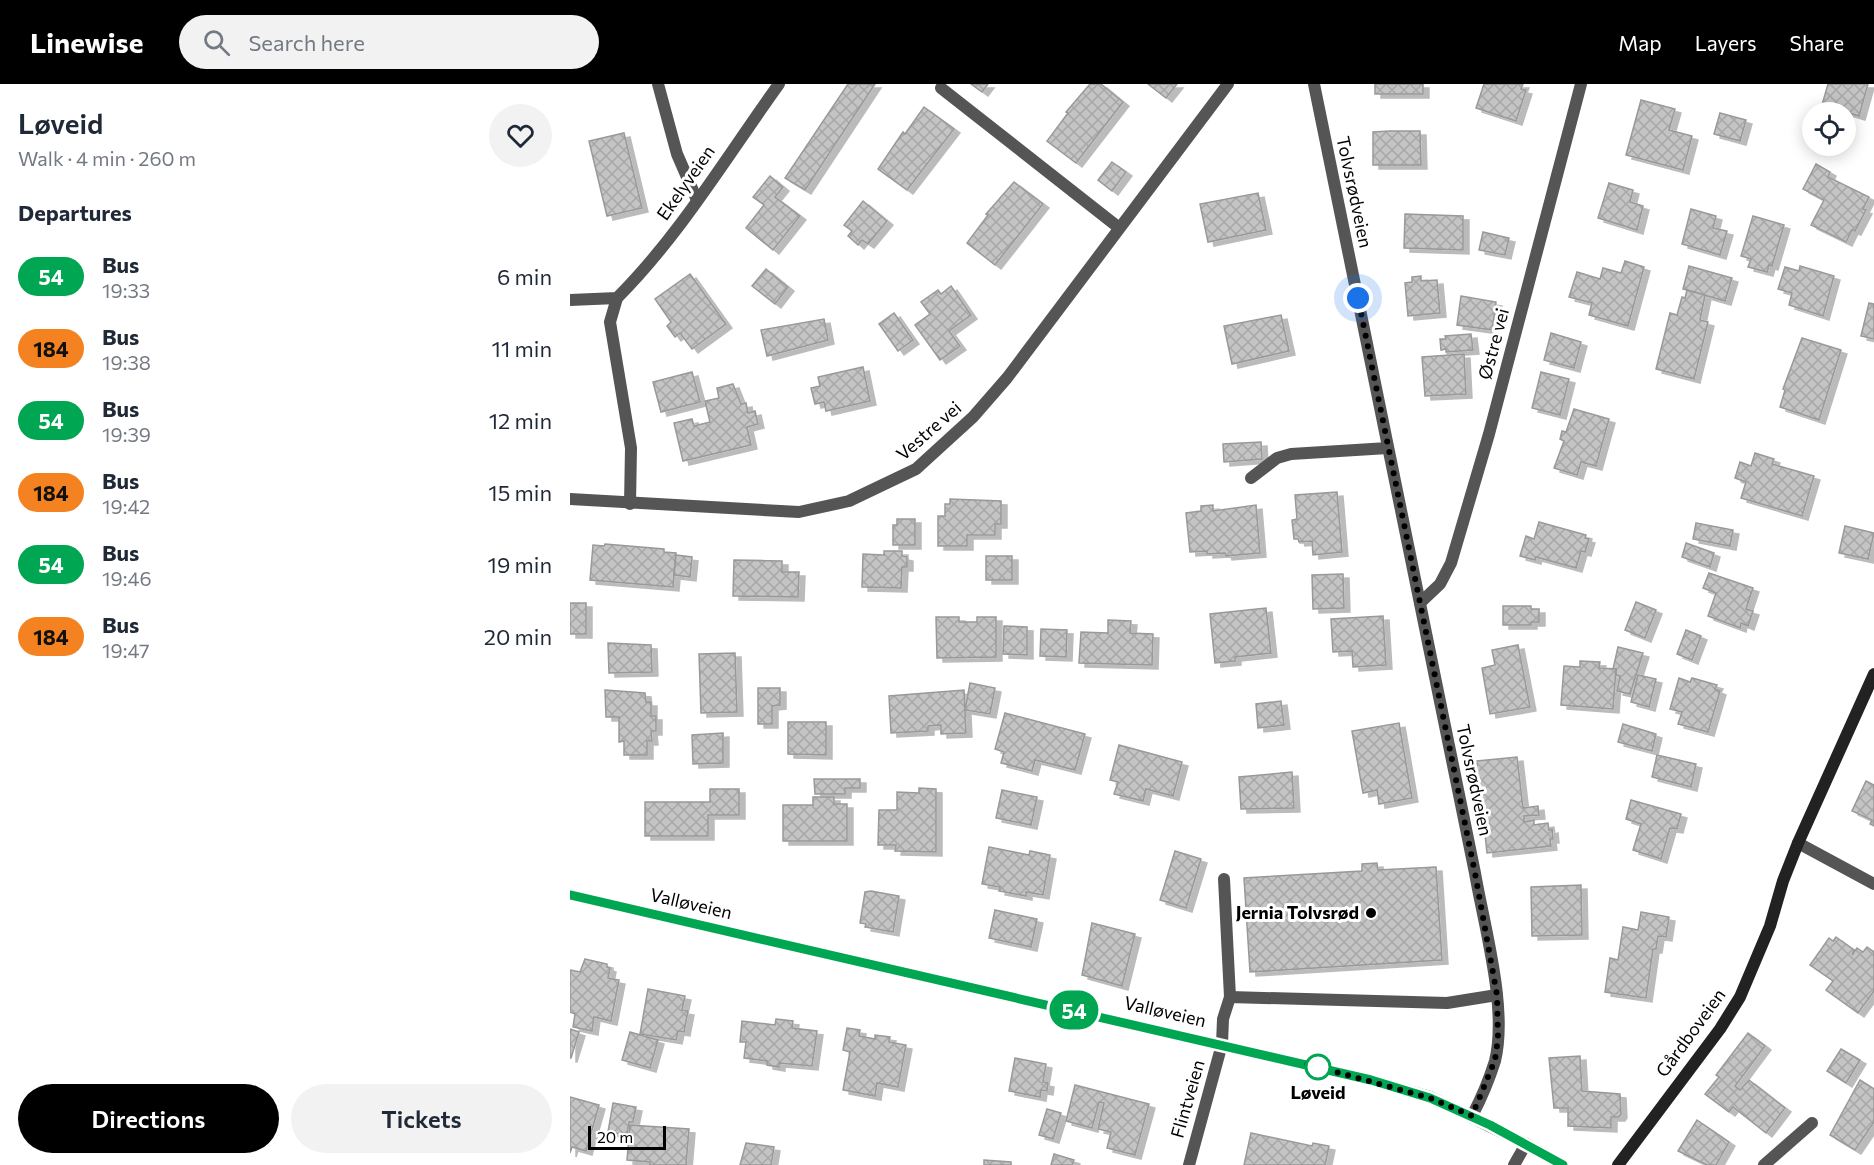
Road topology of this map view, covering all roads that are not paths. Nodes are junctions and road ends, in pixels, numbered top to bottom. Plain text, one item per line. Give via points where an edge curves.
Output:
1 (658, 84) edge
2 (779, 84) edge
3 (1228, 84) edge
4 (1314, 84) edge
5 (1581, 84) edge
6 (941, 88) dead end
7 (697, 200) junction
8 (1118, 227) junction
9 (617, 298) junction
10 (570, 300) edge
11 (1388, 448) junction
12 (1251, 478) dead end
13 (570, 499) edge
14 (630, 504) junction
15 (1420, 603) junction
16 (1874, 674) edge
17 (1798, 843) junction
18 (1224, 879) dead end
19 (1874, 884) edge
20 (570, 895) edge
21 (1497, 995) junction
22 (1230, 997) junction
23 (1222, 1044) junction
24 (1472, 1116) junction
25 (1812, 1123) dead end
26 (1526, 1144) junction
27 (1189, 1165) edge
28 (1514, 1165) edge
29 (1563, 1165) edge
30 (1618, 1165) edge
31 (1764, 1165) edge

1 - 7 street via 677,154
2 - 7 street, Ekelyveien
3 - 8 street, Vestre vei
4 - 11 street, Tolvsrødveien
5 - 15 street, Østre vei via 1490,435 1451,563 1440,584
6 - 8 street
7 - 9 street, Ekelyveien via 643,272
8 - 14 street, Vestre vei via 1007,378 974,417 916,470 849,501 799,512
9 - 10 street
9 - 14 street via 610,322 631,448
11 - 12 street via 1291,454 1277,458
11 - 15 street, Tolvsrødveien
13 - 14 street, Vestre vei
15 - 21 street, Tolvsrødveien
16 - 17 main road, Gårdboveien
17 - 19 street
17 - 30 main road, Gårdboveien via 1767,935 1740,997
18 - 22 street, Flintveien
20 - 23 main road, Valløveien
21 - 22 street via 1447,1003
21 - 24 street, Tolvsrødveien via 1495,1060
22 - 23 street, Flintveien via 1223,1019
23 - 24 main road, Valløveien via 1371,1080
23 - 27 street, Flintveien
24 - 26 main road, Valløveien
25 - 31 street
26 - 28 street
26 - 29 main road, Valløveien

